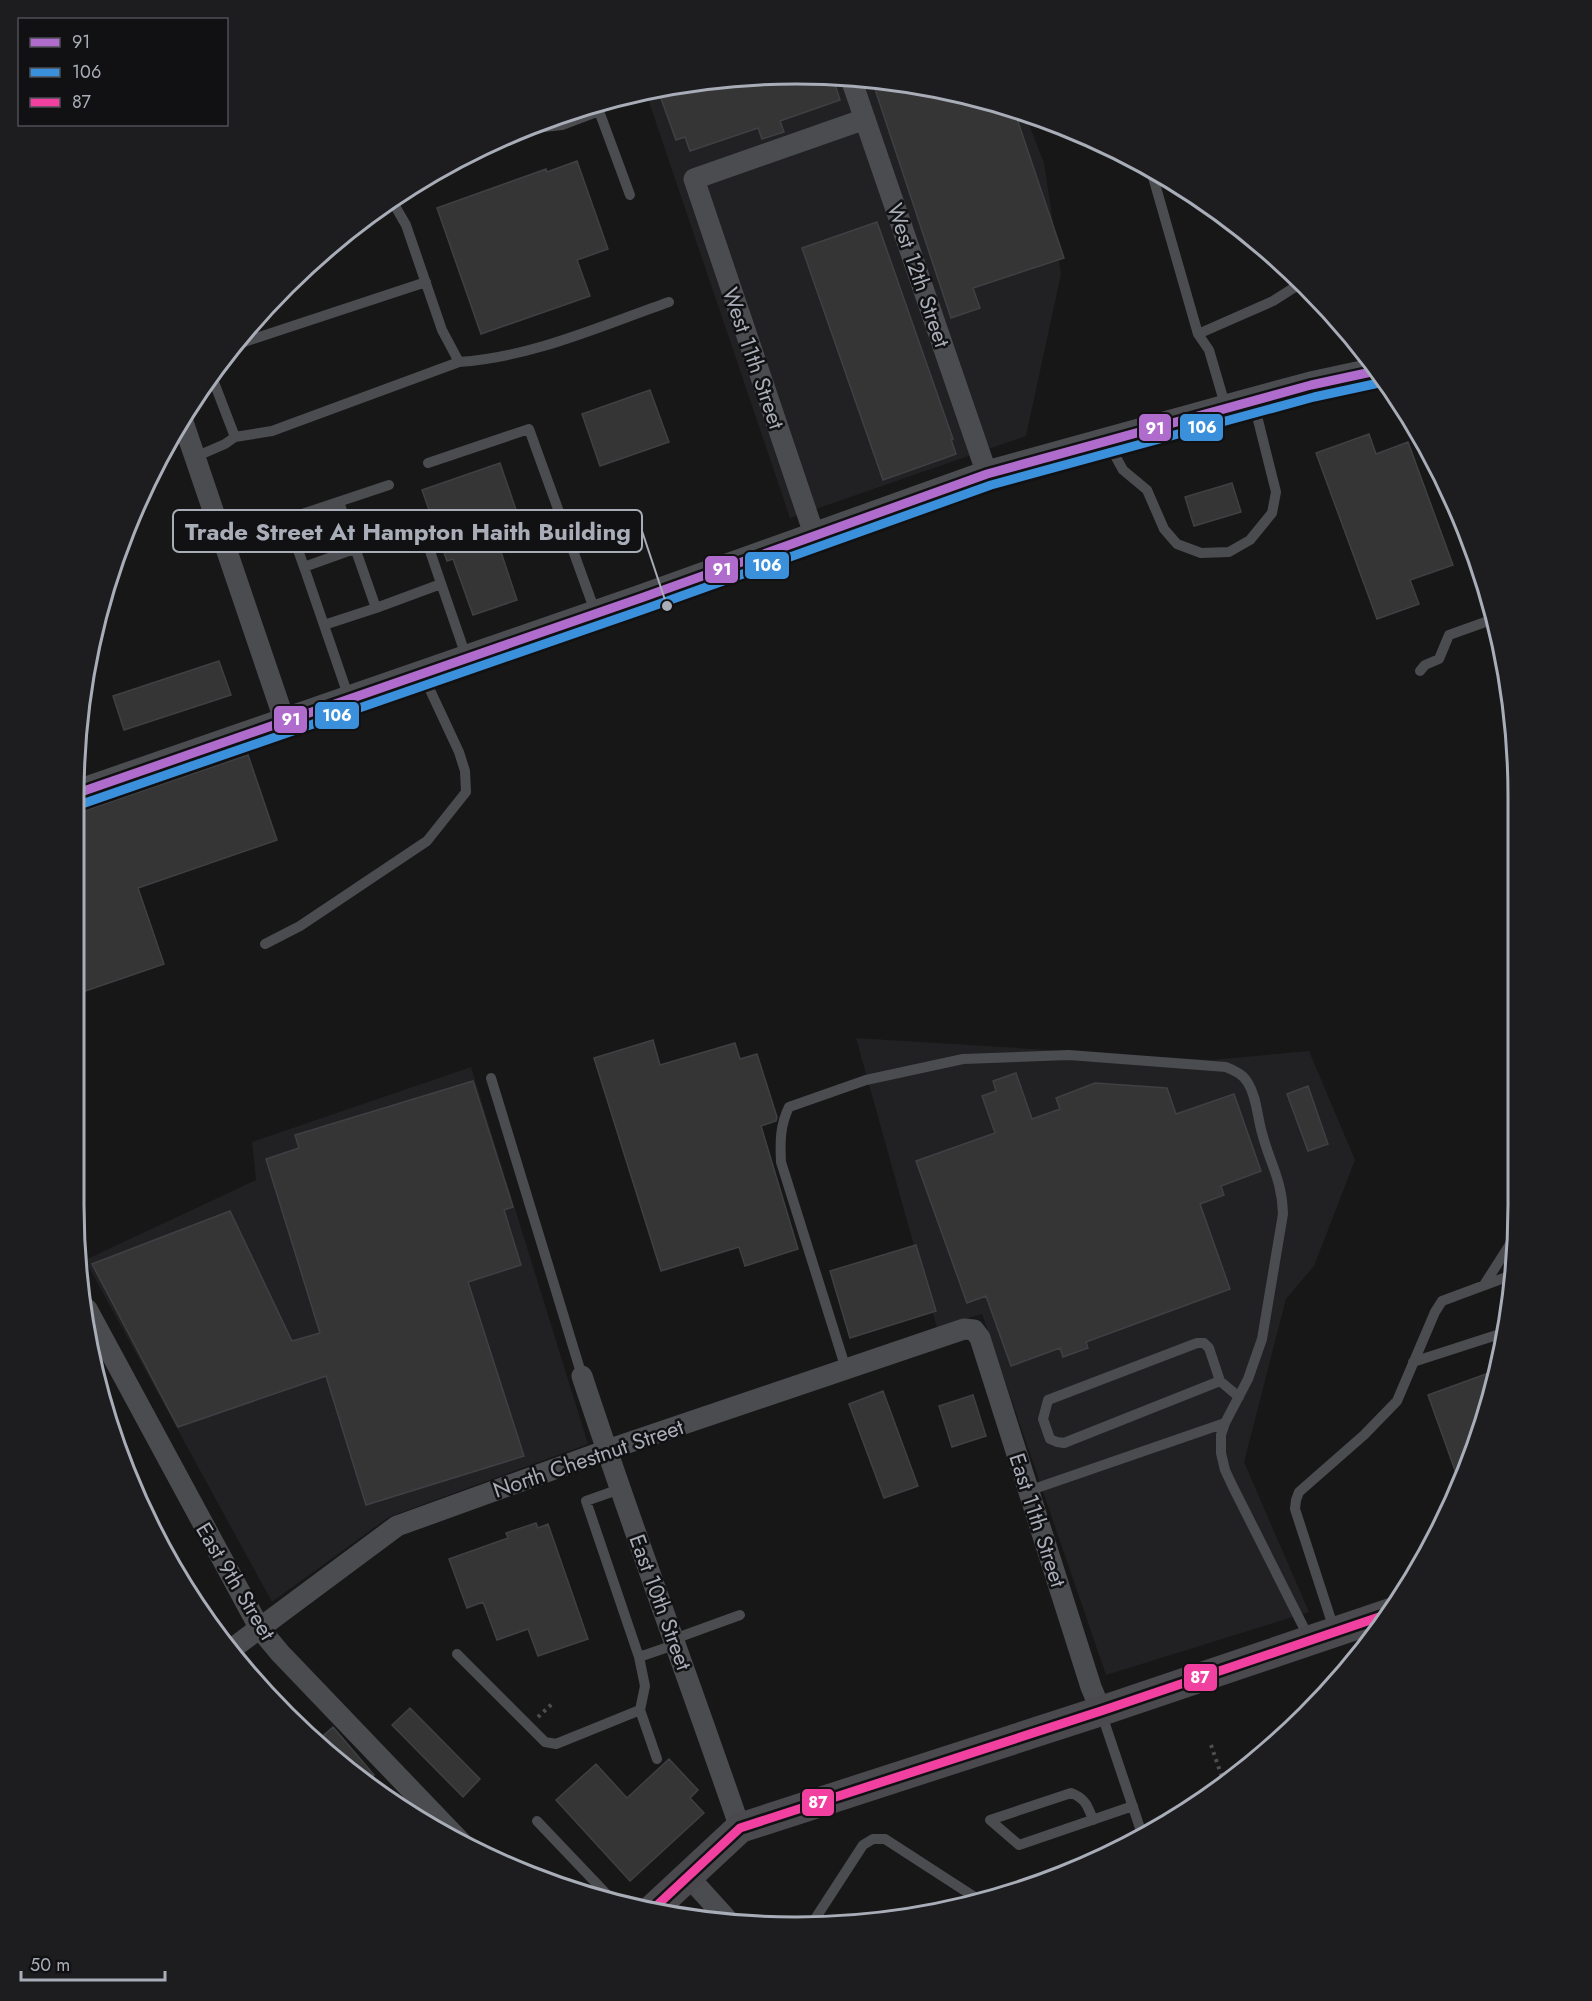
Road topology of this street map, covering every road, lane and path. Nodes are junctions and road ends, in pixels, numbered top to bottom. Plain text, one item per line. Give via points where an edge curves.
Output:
1 (854, 87) edge
2 (599, 112) edge
3 (583, 117) edge
4 (865, 119) junction
5 (558, 125) edge
6 (1154, 180) edge
7 (630, 195) dead end
8 (395, 207) edge
9 (426, 282) junction
10 (1294, 288) edge
11 (669, 302) dead end
12 (1198, 334) junction
13 (251, 340) edge
14 (459, 362) junction
15 (1368, 373) edge
16 (215, 385) edge
17 (1253, 400) junction
18 (1226, 408) junction
19 (186, 429) edge
20 (235, 437) junction
21 (1107, 441) junction
22 (195, 457) junction
23 (428, 463) dead end
24 (987, 474) junction
25 (389, 484) dead end
26 (339, 502) junction
27 (815, 537) junction
28 (356, 549) junction
29 (304, 567) junction
30 (441, 584) junction
31 (376, 608) junction
32 (596, 614) junction
33 (1486, 622) edge
34 (324, 625) junction
35 (467, 659) junction
36 (1420, 671) dead end
37 (423, 674) junction
38 (350, 700) junction
39 (285, 722) junction
40 (84, 791) edge
41 (265, 944) dead end
42 (491, 1078) dead end
43 (1506, 1251) edge
44 (1504, 1278) edge
45 (1484, 1285) junction
46 (94, 1322) edge
47 (974, 1330) joint
48 (1495, 1335) edge
49 (1413, 1362) junction
50 (846, 1369) junction
51 (582, 1376) joint
52 (1221, 1381) junction
53 (1239, 1397) junction
54 (1225, 1423) junction
55 (607, 1450) junction
56 (620, 1489) junction
57 (1028, 1491) junction
58 (740, 1615) dead end
59 (1375, 1619) edge
60 (260, 1629) junction
61 (1323, 1637) junction
62 (675, 1641) junction
63 (237, 1645) edge
64 (457, 1654) dead end
65 (639, 1657) junction
66 (553, 1703) dead end
67 (547, 1709) dead end
68 (640, 1710) junction
69 (1101, 1711) junction
70 (1211, 1745) dead end
71 (657, 1759) dead end
72 (1221, 1776) edge
73 (1133, 1806) junction
74 (1093, 1820) junction
75 (537, 1821) dead end
76 (444, 1824) edge
77 (740, 1828) junction
78 (1140, 1828) edge
79 (687, 1875) junction
80 (603, 1890) edge
81 (971, 1895) edge
82 (659, 1903) edge
83 (721, 1913) edge
84 (817, 1916) edge

1 - 4 street, West 12th Street
2 - 7 lane
3 - 5 lane
4 - 24 street, West 12th Street
4 - 27 street, West 11th Street via 694,180
6 - 12 lane
8 - 9 lane via 406,225
9 - 13 lane
9 - 14 lane via 442,330
10 - 12 lane
11 - 14 lane via 566,341 490,360
12 - 18 lane via 1209,350
14 - 20 lane via 272,431
15 - 17 street
16 - 20 lane
17 - 18 street
17 - 21 lane via 1276,492 1272,513 1250,540 1229,552 1201,553 1177,544 1164,529 1148,489 1123,470
18 - 21 street
19 - 22 street
20 - 22 lane
21 - 24 street
22 - 39 street
23 - 32 lane via 529,429
24 - 27 street
25 - 26 lane
26 - 28 lane
26 - 29 lane via 287,519
27 - 32 street
28 - 29 lane
28 - 30 lane via 421,525
28 - 31 lane
29 - 34 lane
30 - 31 lane
30 - 35 lane
31 - 34 lane
32 - 35 street
33 - 36 lane via 1449,635 1439,659
34 - 38 lane
35 - 37 street
37 - 38 street
37 - 41 lane via 459,752 466,792 427,841 300,926
38 - 39 street
39 - 40 street
42 - 51 lane
43 - 45 lane
44 - 45 lane
45 - 49 lane via 1442,1301
46 - 60 street, East 9th Street
47 - 50 street, North Chestnut Street via 964,1329
47 - 57 street, East 11th Street via 980,1338
48 - 49 lane
49 - 61 lane via 1397,1401 1299,1492 1296,1500
50 - 53 lane via 781,1162 782,1126 789,1107 866,1080 963,1059 1068,1055 1226,1067 1247,1081 1279,1179 1283,1214 1262,1339
50 - 55 street, North Chestnut Street
51 - 55 street, East 10th Street
52 - 52 lane via 1209,1348 1197,1343 1048,1400 1043,1419 1050,1439 1064,1443
52 - 53 lane
53 - 54 lane
54 - 57 lane
54 - 61 lane via 1221,1453 1225,1470
55 - 56 street, East 10th Street
55 - 60 street, North Chestnut Street via 397,1526
56 - 62 street, East 10th Street
56 - 65 lane via 586,1501
57 - 69 street, East 11th Street
58 - 62 lane
59 - 61 main road
60 - 63 street, North Chestnut Street
60 - 76 street, East 9th Street
61 - 69 main road
62 - 65 lane
62 - 77 street, East 10th Street
64 - 68 lane via 545,1742 555,1744
65 - 68 lane via 645,1686
66 - 67 path
68 - 71 lane
69 - 73 lane
69 - 77 main road
70 - 72 path
73 - 74 lane
73 - 78 lane
74 - 74 lane via 1019,1845 990,1820 1071,1792 1088,1805
75 - 80 lane
77 - 79 main road
79 - 82 main road
79 - 83 street
81 - 84 lane via 885,1839 873,1839 863,1845

